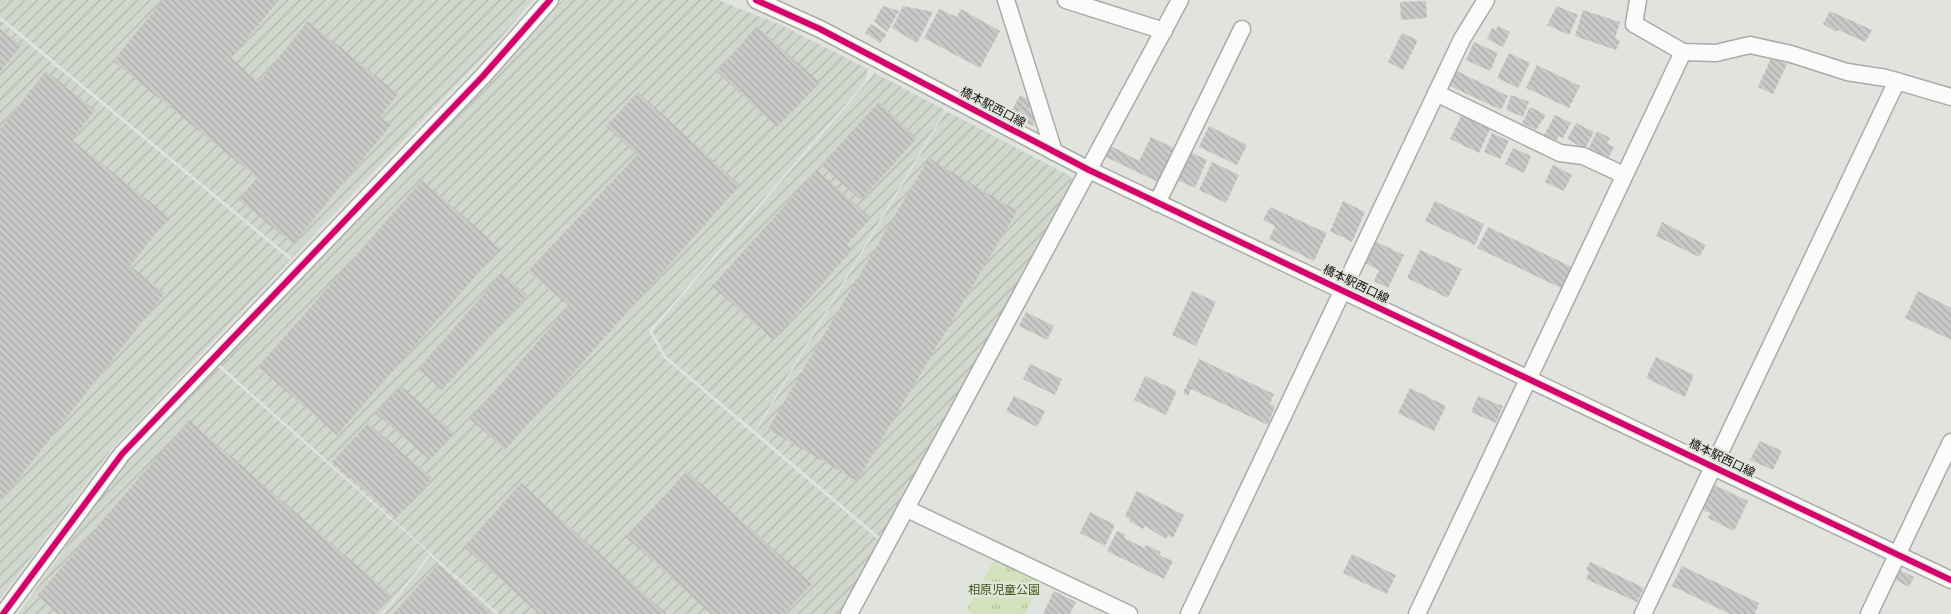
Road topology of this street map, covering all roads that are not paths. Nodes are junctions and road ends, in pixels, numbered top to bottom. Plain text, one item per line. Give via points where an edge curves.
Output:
1 (550, 0) edge
2 (756, 0) edge
3 (1006, 0) edge
4 (1066, 0) edge
5 (1180, 0) edge
6 (1486, 0) edge
7 (1638, 0) edge
8 (1242, 29) dead end
9 (1164, 30) junction
10 (1682, 52) junction
11 (1897, 81) junction
12 (1436, 93) junction
13 (1951, 97) edge
14 (1054, 152) junction
15 (1089, 170) junction
16 (1624, 175) junction
17 (1158, 203) junction
18 (1342, 289) junction
19 (1528, 378) junction
20 (1951, 442) edge
21 (1715, 467) junction
22 (907, 509) junction
23 (1897, 555) junction
24 (1951, 580) edge
25 (3, 614) edge
26 (850, 614) edge
27 (1129, 614) edge
28 (1189, 614) edge
29 (1417, 614) edge
30 (1643, 614) edge
31 (1869, 614) edge

1 - 25 street via 483,76 122,454
2 - 14 street, 橋本駅西口線
3 - 14 street
4 - 9 street
5 - 9 street
6 - 12 street via 1466,30
7 - 10 street via 1634,24
8 - 17 street
9 - 15 street
10 - 11 street via 1716,53 1750,45 1847,72
10 - 16 street
11 - 13 street
11 - 21 street
12 - 16 street via 1560,152 1583,156
12 - 18 street
14 - 15 street, 橋本駅西口線
15 - 17 street, 橋本駅西口線
15 - 22 street
16 - 19 street
17 - 18 street, 橋本駅西口線
18 - 19 street, 橋本駅西口線
18 - 28 street
19 - 21 street, 橋本駅西口線
19 - 29 street
20 - 23 street
21 - 23 street, 橋本駅西口線
21 - 30 street
22 - 26 street
22 - 27 street
23 - 24 street, 橋本駅西口線
23 - 31 street

